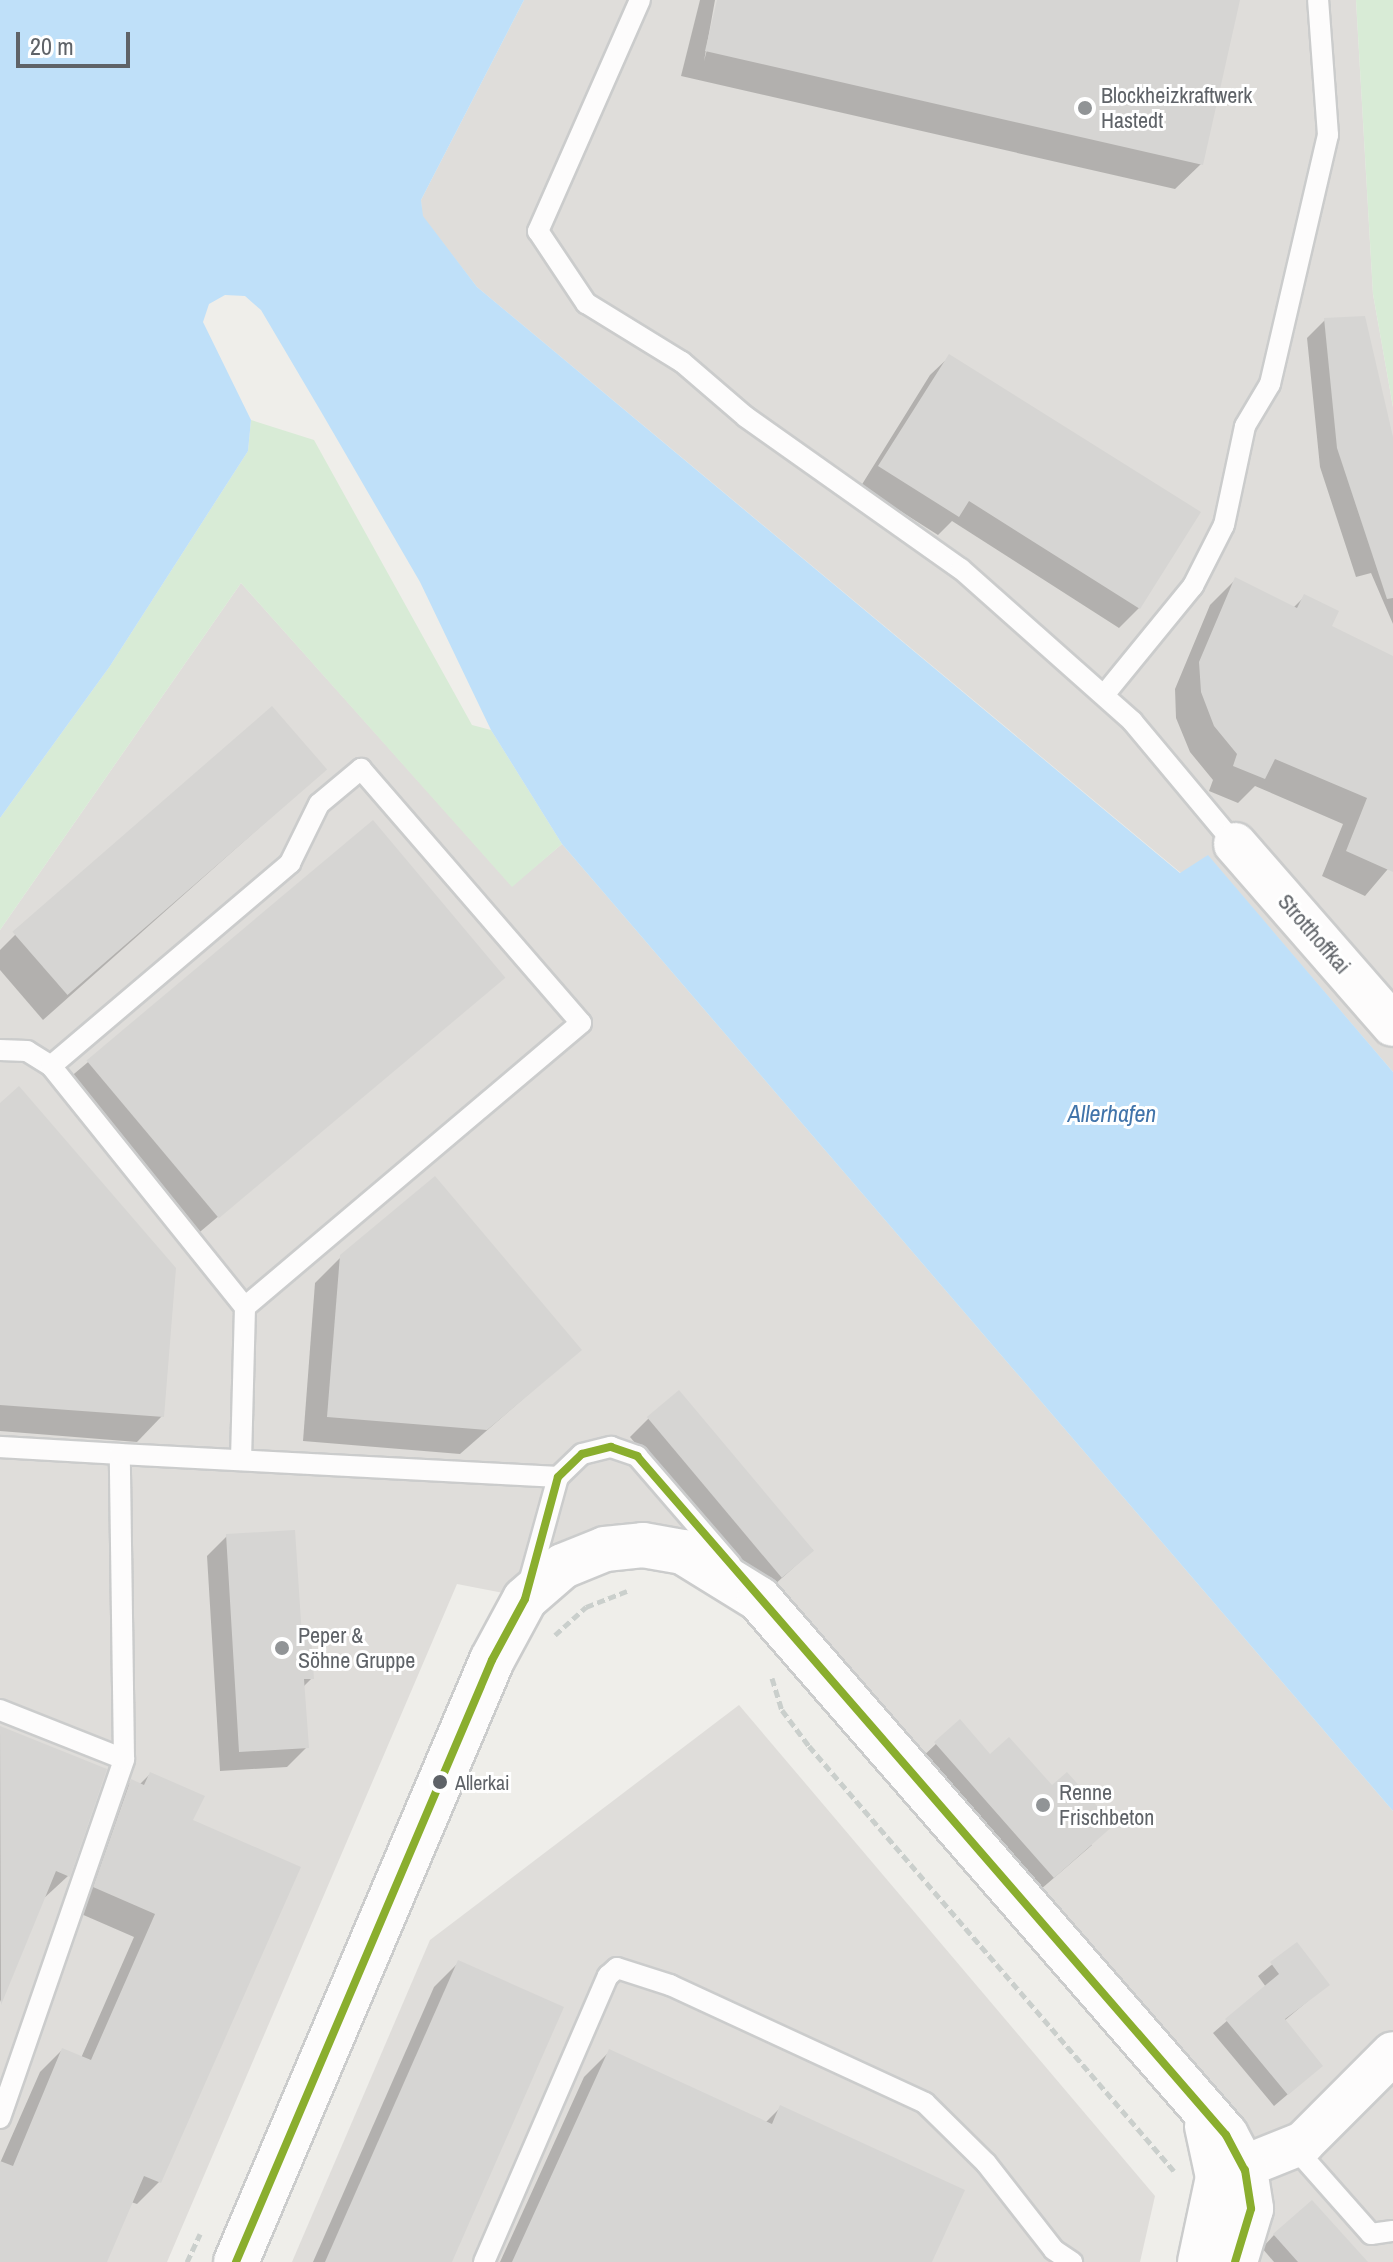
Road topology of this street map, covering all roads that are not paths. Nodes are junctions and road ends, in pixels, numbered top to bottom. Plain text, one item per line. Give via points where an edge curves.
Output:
1 (640, 0) edge
2 (1318, 0) edge
3 (1104, 695) junction
4 (1235, 844) joint
5 (1393, 1025) edge
6 (0, 1050) edge
7 (51, 1066) junction
8 (245, 1307) junction
9 (0, 1447) edge
10 (120, 1454) junction
11 (241, 1460) junction
12 (558, 1477) junction
13 (525, 1599) junction
14 (759, 1599) junction
15 (0, 1710) edge
16 (124, 1759) junction
17 (1393, 2053) edge
18 (0, 2118) edge
19 (1294, 2147) junction
20 (1215, 2175) junction
21 (1393, 2231) edge
22 (236, 2262) edge
23 (484, 2262) edge
24 (1072, 2262) edge
25 (1200, 2262) edge
26 (1235, 2262) edge

1 - 3 lane via 538,231 586,303 682,362 746,417 961,569
2 - 3 lane via 1328,135 1270,384 1245,426 1224,525 1193,586
3 - 4 lane
4 - 5 street, Strotthoffkai
6 - 7 lane via 27,1051
7 - 8 lane
7 - 8 lane via 290,863 319,804 361,769 581,1023
8 - 11 lane
9 - 10 lane
10 - 11 lane
10 - 16 lane
11 - 12 lane
12 - 13 lane
12 - 14 lane via 582,1454 611,1447 637,1456
13 - 14 street via 563,1566 605,1549 643,1545 683,1552
13 - 22 street via 492,1660
14 - 20 street via 1203,2108
15 - 16 lane
16 - 18 lane
17 - 19 street
19 - 20 street
19 - 21 lane via 1371,2234
20 - 25 street
20 - 26 street via 1251,2209
23 - 24 lane via 608,1976 617,1968 670,1985 925,2103 986,2163 1054,2250

